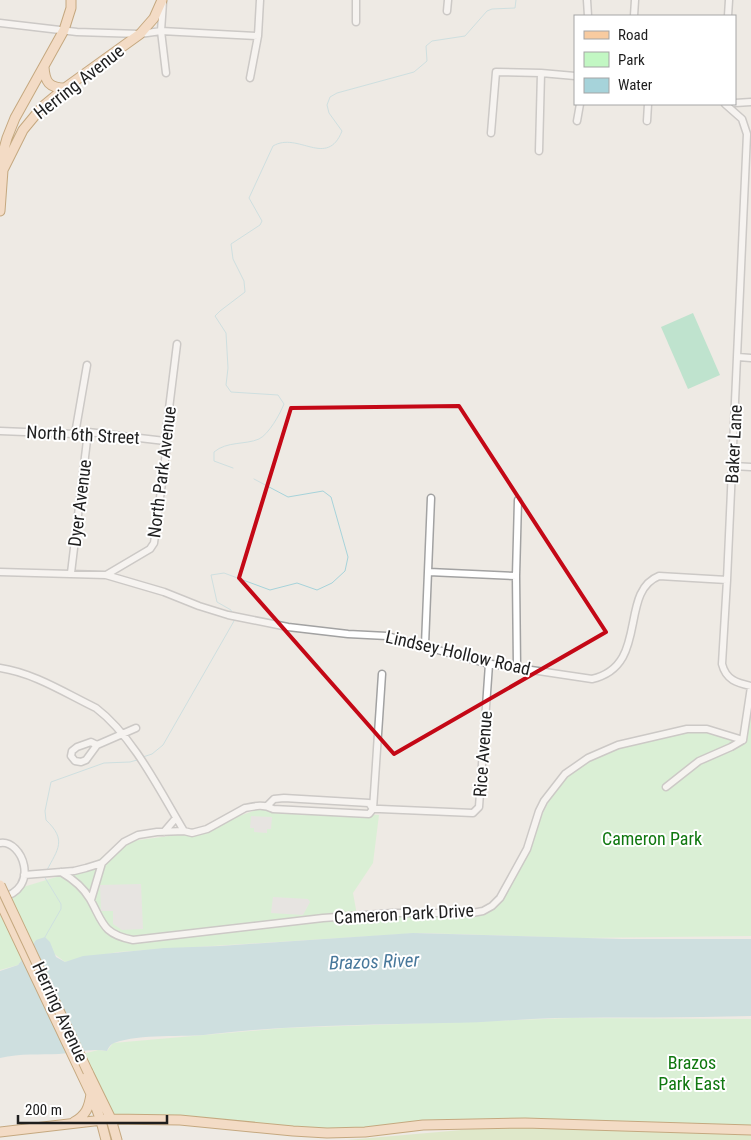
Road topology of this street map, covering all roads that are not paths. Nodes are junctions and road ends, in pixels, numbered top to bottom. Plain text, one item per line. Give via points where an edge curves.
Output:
1 (71, 0) edge
2 (163, 0) edge
3 (260, 0) edge
4 (356, 0) edge
5 (448, 0) edge
6 (587, 0) edge
7 (635, 0) edge
8 (729, 0) edge
9 (447, 11) dead end
10 (588, 15) edge
11 (634, 15) edge
12 (728, 15) edge
13 (356, 22) dead end
14 (0, 24) edge
15 (64, 30) junction
16 (161, 31) junction
17 (140, 34) junction
18 (258, 36) junction
19 (44, 67) junction
20 (166, 73) dead end
21 (541, 73) junction
22 (574, 76) edge
23 (250, 78) dead end
24 (65, 88) junction
25 (751, 102) edge
26 (736, 103) edge
27 (580, 105) edge
28 (648, 105) edge
29 (726, 105) edge
30 (577, 121) dead end
31 (647, 121) dead end
32 (491, 133) dead end
33 (539, 150) dead end
34 (2, 175) edge
35 (748, 182) edge
36 (0, 211) edge
37 (177, 344) dead end
38 (738, 357) junction
39 (751, 358) edge
40 (87, 365) dead end
41 (0, 430) edge
42 (88, 432) junction
43 (75, 434) junction
44 (165, 441) junction
45 (732, 466) junction
46 (751, 467) edge
47 (431, 498) dead end
48 (518, 500) dead end
49 (0, 572) edge
50 (429, 572) junction
51 (71, 573) junction
52 (106, 575) junction
53 (516, 576) junction
54 (727, 580) junction
55 (425, 645) junction
56 (489, 664) junction
57 (517, 667) junction
58 (0, 668) edge
59 (382, 674) dead end
60 (751, 686) edge
61 (136, 728) dead end
62 (121, 734) junction
63 (743, 740) junction
64 (97, 745) dead end
65 (666, 787) dead end
66 (267, 806) junction
67 (373, 809) junction
68 (176, 818) junction
69 (164, 832) junction
70 (184, 832) junction
71 (0, 843) edge
72 (102, 863) junction
73 (61, 872) junction
74 (24, 875) junction
75 (0, 885) edge
76 (0, 898) edge
77 (91, 900) junction
78 (0, 902) edge
79 (85, 1072) junction
80 (90, 1094) junction
81 (111, 1119) junction
82 (101, 1121) junction
83 (72, 1124) junction
84 (751, 1130) edge
85 (0, 1132) edge
86 (365, 1132) junction
87 (106, 1140) edge
88 (117, 1140) edge
89 (347, 1140) edge

1 - 15 main road, Herring Avenue
2 - 16 street
2 - 17 main road, Herring Avenue via 154,18
3 - 18 street
4 - 13 street
5 - 9 street
6 - 10 street
7 - 11 street
8 - 12 street
14 - 15 street
15 - 17 street
15 - 19 main road, Herring Avenue
16 - 17 street
16 - 18 street
16 - 20 street
17 - 24 main road, Herring Avenue
18 - 23 street
19 - 24 main road via 48,84
19 - 34 main road, Herring Avenue via 7,138 2,156
21 - 22 street
21 - 32 street via 496,72
21 - 33 street
24 - 34 main road, Herring Avenue via 30,120
25 - 26 street
27 - 30 street
28 - 31 street
29 - 35 street, Baker Lane via 739,115 746,130
34 - 36 main road, Herring Avenue
35 - 38 street, Baker Lane
37 - 44 street, North Park Avenue
38 - 39 street
38 - 45 street, Baker Lane
40 - 43 street, Dyer Avenue
41 - 43 street, North 6th Street
42 - 43 street, North 6th Street
42 - 44 street, North 6th Street
42 - 51 street, Dyer Avenue
44 - 52 street, North Park Avenue via 152,546
45 - 46 street
45 - 54 street, Baker Lane
47 - 50 street
48 - 53 street
49 - 51 street, Lindsey Hollow Road
50 - 53 street
50 - 55 street
51 - 52 street, Lindsey Hollow Road
52 - 55 street, Lindsey Hollow Road via 238,618 288,627 388,636
53 - 57 street
54 - 57 street, Lindsey Hollow Road via 659,576 649,581 640,595 623,657 612,671 599,677 555,675
54 - 60 street, Baker Lane via 723,668 732,681
55 - 56 street, Lindsey Hollow Road
56 - 57 street, Lindsey Hollow Road
56 - 67 street, Rice Avenue via 480,807 473,813
58 - 62 street via 31,677 96,708
59 - 67 street
60 - 63 street
61 - 62 street
62 - 64 street
62 - 68 street via 144,764
63 - 65 street via 699,761
63 - 77 street, Cameron Park Drive via 707,730 687,729 618,745 588,758 565,774 547,797 527,849 500,898 478,912 323,918 133,940 108,929 99,919
66 - 67 street via 273,809 369,814
66 - 67 street via 274,799 284,798 369,803
66 - 70 street via 245,808 207,829
68 - 69 street
68 - 70 street
69 - 70 street
69 - 72 street via 138,835 124,842
71 - 74 street via 9,842 14,846
72 - 73 street
72 - 77 street
73 - 74 street
73 - 77 street, Cameron Park Drive via 82,888
74 - 76 street via 23,883 14,894
75 - 79 main road, Herring Avenue, bridge
78 - 79 main road, Herring Avenue
79 - 80 main road, Herring Avenue
79 - 81 main road, Herring Avenue
80 - 82 main road, Herring Avenue
80 - 83 main road via 88,1110
81 - 82 main road
81 - 86 main road via 180,1120 293,1131
81 - 88 main road, Herring Avenue
82 - 83 main road
82 - 87 main road, Herring Avenue
83 - 85 main road
84 - 86 main road via 525,1123 423,1125
86 - 89 main road

